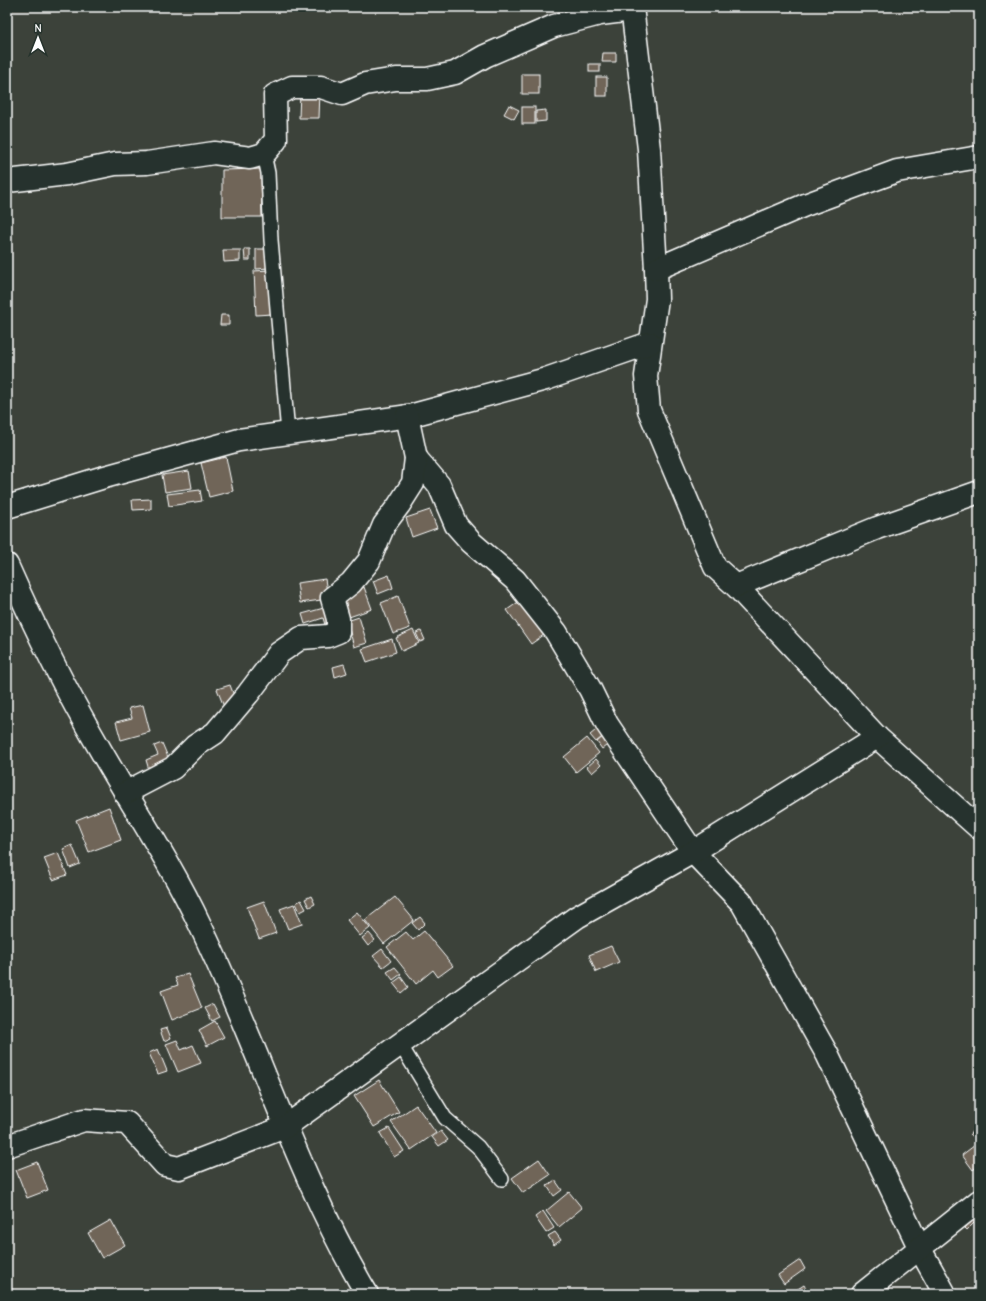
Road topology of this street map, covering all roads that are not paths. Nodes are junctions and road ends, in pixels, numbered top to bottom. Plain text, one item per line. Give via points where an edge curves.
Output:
1 (632, 8) edge
2 (264, 154) junction
3 (979, 157) edge
4 (7, 181) edge
5 (656, 269) junction
6 (650, 343) junction
7 (407, 416) junction
8 (288, 433) junction
9 (416, 458) junction
10 (979, 492) edge
11 (7, 507) edge
12 (7, 565) edge
13 (736, 586) junction
14 (877, 737) junction
15 (125, 793) junction
16 (979, 828) edge
17 (694, 852) junction
18 (400, 1044) junction
19 (285, 1127) junction
20 (7, 1146) edge
21 (502, 1179) dead end
22 (979, 1201) edge
23 (920, 1249) junction
24 (367, 1294) edge
25 (862, 1294) edge
26 (945, 1294) edge

1 - 2 street via 554,26 485,56 455,73 426,79 396,79 365,84 342,94 321,87 292,87 275,95 276,140
1 - 5 street via 649,149
2 - 4 street via 250,158 214,153 146,164 115,164 67,174
2 - 8 lane via 268,173 271,240
3 - 5 street via 897,171 804,205
5 - 6 street via 657,299
6 - 7 street via 546,379
6 - 13 street via 646,376 649,410 715,567
7 - 8 street
7 - 9 street
8 - 11 street via 239,440
9 - 15 street via 413,483 384,525 369,561 351,582 332,598 338,619 338,632 328,636 301,638 279,653 215,733 195,746 173,768
9 - 17 street via 439,485 456,525 471,542 515,580 556,632 590,689 607,724
10 - 13 street via 877,528
12 - 15 street via 57,673
13 - 14 street
14 - 16 street
14 - 17 street
15 - 19 street via 200,923 239,1010
17 - 18 street via 577,917
17 - 23 street via 742,903 827,1054
18 - 19 street
18 - 21 lane via 445,1118 478,1147
19 - 20 street via 179,1168 165,1166 127,1123 84,1120
19 - 24 street via 341,1250
22 - 23 street
23 - 25 street
23 - 26 street

